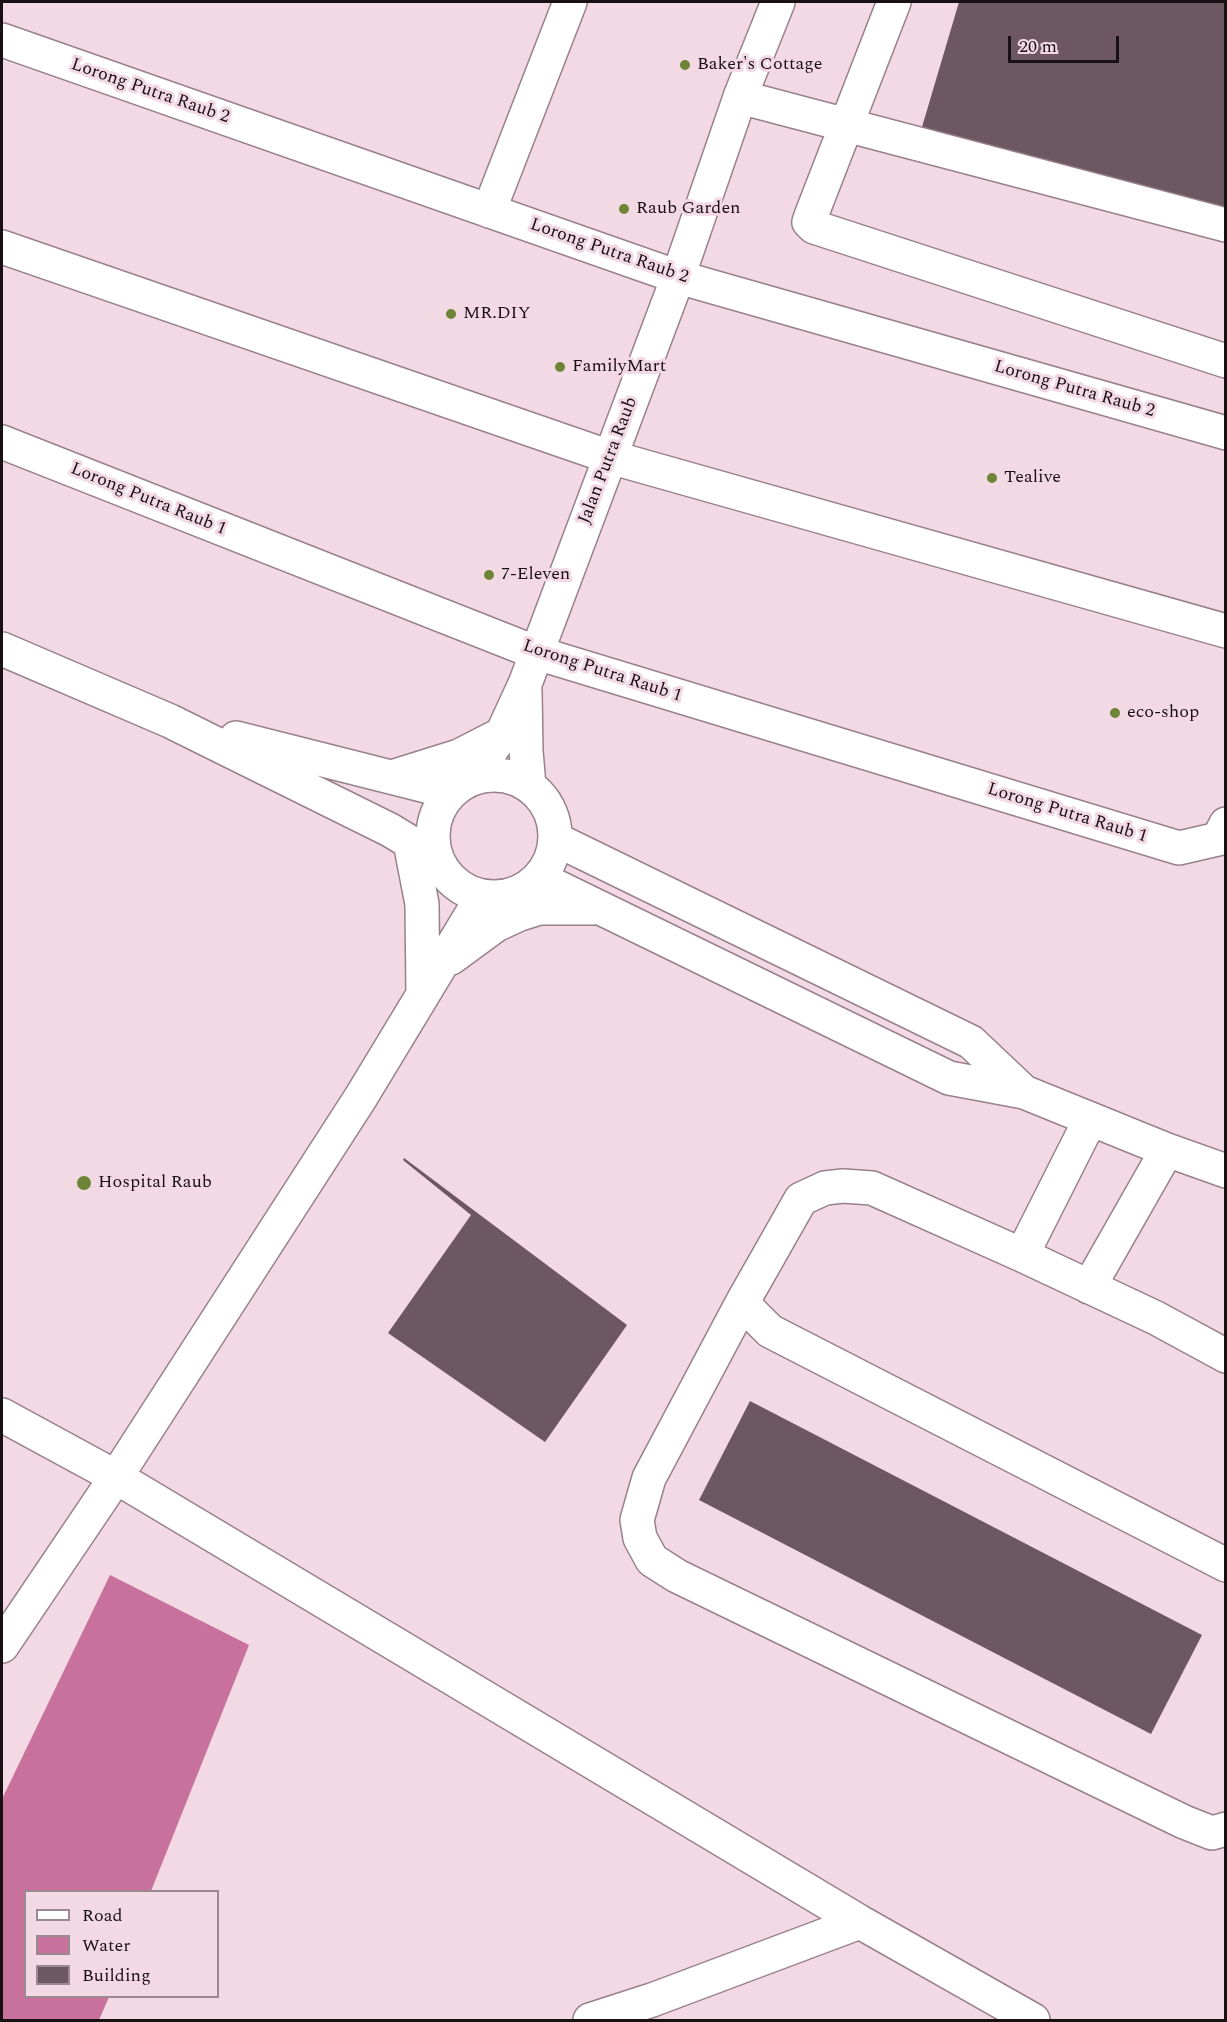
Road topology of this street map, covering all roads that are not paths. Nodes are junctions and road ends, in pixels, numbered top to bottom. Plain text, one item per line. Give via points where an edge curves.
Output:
1 (570, 2) edge
2 (778, 2) edge
3 (894, 2) edge
4 (2, 40) edge
5 (740, 97) junction
6 (847, 124) junction
7 (489, 211) junction
8 (1226, 225) edge
9 (2, 247) edge
10 (678, 277) junction
11 (1226, 361) edge
12 (1226, 433) edge
13 (2, 442) edge
14 (610, 457) junction
15 (1226, 631) edge
16 (2, 649) edge
17 (537, 653) junction
18 (525, 684) junction
19 (170, 721) junction
20 (502, 734) junction
21 (391, 778) junction
22 (465, 783) junction
23 (530, 786) junction
24 (1222, 832) edge
25 (555, 839) junction
26 (423, 850) junction
27 (539, 878) junction
28 (472, 893) junction
29 (601, 908) junction
30 (432, 980) junction
31 (1024, 1092) junction
32 (1090, 1120) junction
33 (1167, 1150) junction
34 (1226, 1171) edge
35 (1022, 1255) junction
36 (1089, 1287) junction
37 (742, 1303) junction
38 (1226, 1356) edge
39 (2, 1415) edge
40 (116, 1478) junction
41 (1226, 1565) edge
42 (2, 1646) edge
43 (1221, 1834) edge
44 (860, 1922) junction
45 (590, 2020) edge
46 (1033, 2020) edge

1 - 7 street
2 - 5 street, Jalan Putra Raub
3 - 6 street
4 - 7 street, Lorong Putra Raub 2
5 - 6 street
5 - 10 street, Jalan Putra Raub
6 - 8 street
6 - 11 street via 809,222 814,227
7 - 10 street, Lorong Putra Raub 2
9 - 14 street
10 - 12 street, Lorong Putra Raub 2
10 - 14 street, Jalan Putra Raub
13 - 17 street, Lorong Putra Raub 1
14 - 15 street
14 - 17 street, Jalan Putra Raub
16 - 19 street
17 - 18 street, Jalan Putra Raub
17 - 24 street, Lorong Putra Raub 1 via 1179,849
18 - 20 street, Jalan Putra Raub
18 - 23 street
19 - 21 street
19 - 26 street
20 - 21 street via 459,756
20 - 22 street, Jalan Putra Raub
21 - 22 street via 434,788
22 - 23 street via 493,775 513,777
22 - 26 street via 443,802 432,839
23 - 25 street via 544,800 553,818
25 - 27 street via 551,860
25 - 31 street via 971,1042
26 - 28 street via 446,875
26 - 30 street via 422,904
27 - 28 street via 522,891 502,897
27 - 29 street
28 - 30 street via 453,923
29 - 30 street via 539,909 520,914 496,925
29 - 31 street via 949,1078
30 - 40 street via 362,1097
31 - 32 street
32 - 33 street
32 - 35 street
33 - 34 street
33 - 36 street
35 - 36 street
35 - 37 street via 872,1188 825,1188 801,1199
36 - 38 street
37 - 41 street via 770,1331
37 - 43 street via 649,1478 637,1520 640,1538 652,1560 676,1576 1184,1822
39 - 40 street
40 - 42 street
40 - 44 street
44 - 45 street
44 - 46 street

